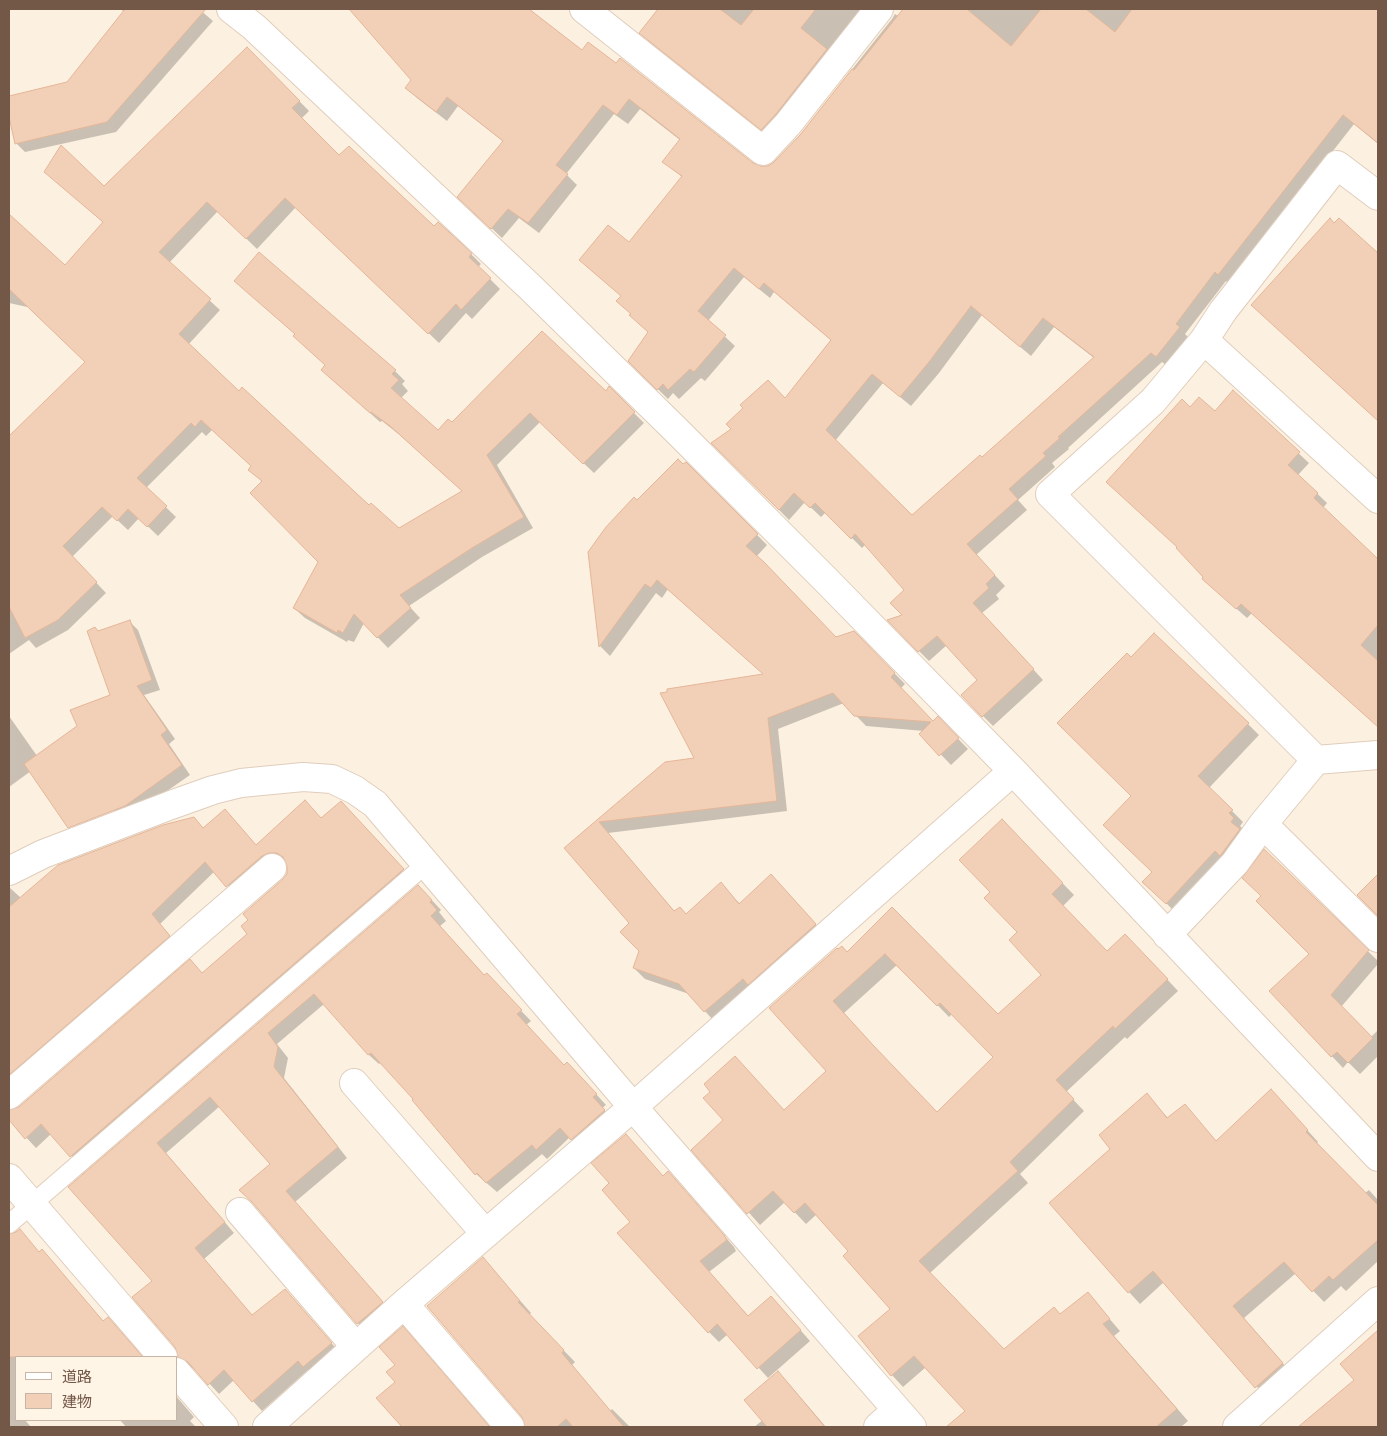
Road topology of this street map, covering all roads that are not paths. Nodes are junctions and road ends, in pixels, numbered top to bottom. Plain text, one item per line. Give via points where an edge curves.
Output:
1 (231, 9) edge
2 (879, 9) edge
3 (600, 13) edge
4 (1378, 196) edge
5 (1204, 340) junction
6 (1378, 499) edge
7 (1378, 756) edge
8 (1316, 760) junction
9 (1013, 771) junction
10 (1263, 824) junction
11 (426, 864) junction
12 (272, 868) dead end
13 (9, 871) edge
14 (1167, 935) junction
15 (1378, 938) edge
16 (354, 1083) dead end
17 (9, 1095) edge
18 (632, 1107) junction
19 (1378, 1157) edge
20 (9, 1178) edge
21 (31, 1204) junction
22 (240, 1212) dead end
23 (9, 1224) edge
24 (485, 1233) junction
25 (1378, 1301) edge
26 (404, 1304) junction
27 (356, 1347) junction
28 (162, 1356) edge
29 (178, 1374) edge
30 (895, 1422) edge
31 (224, 1427) edge
32 (267, 1427) edge
33 (510, 1427) edge
34 (1237, 1427) edge

1 - 9 street via 510,268 662,416
2 - 3 street via 763,151
4 - 5 street via 1337,165
5 - 6 street
5 - 8 street via 1152,401 1050,494
7 - 8 street
8 - 10 street
9 - 14 street
9 - 18 street
10 - 14 street via 1235,863
10 - 15 street
11 - 13 street via 375,804 356,790 332,779 303,778 241,783 213,790 43,854
11 - 18 street
11 - 21 lane
12 - 17 street
14 - 19 street
16 - 24 street
18 - 24 street
18 - 30 street
20 - 21 street
21 - 23 lane
21 - 28 street
22 - 27 street
24 - 26 street
25 - 34 street
26 - 27 street
26 - 33 street
27 - 32 street
29 - 31 street

